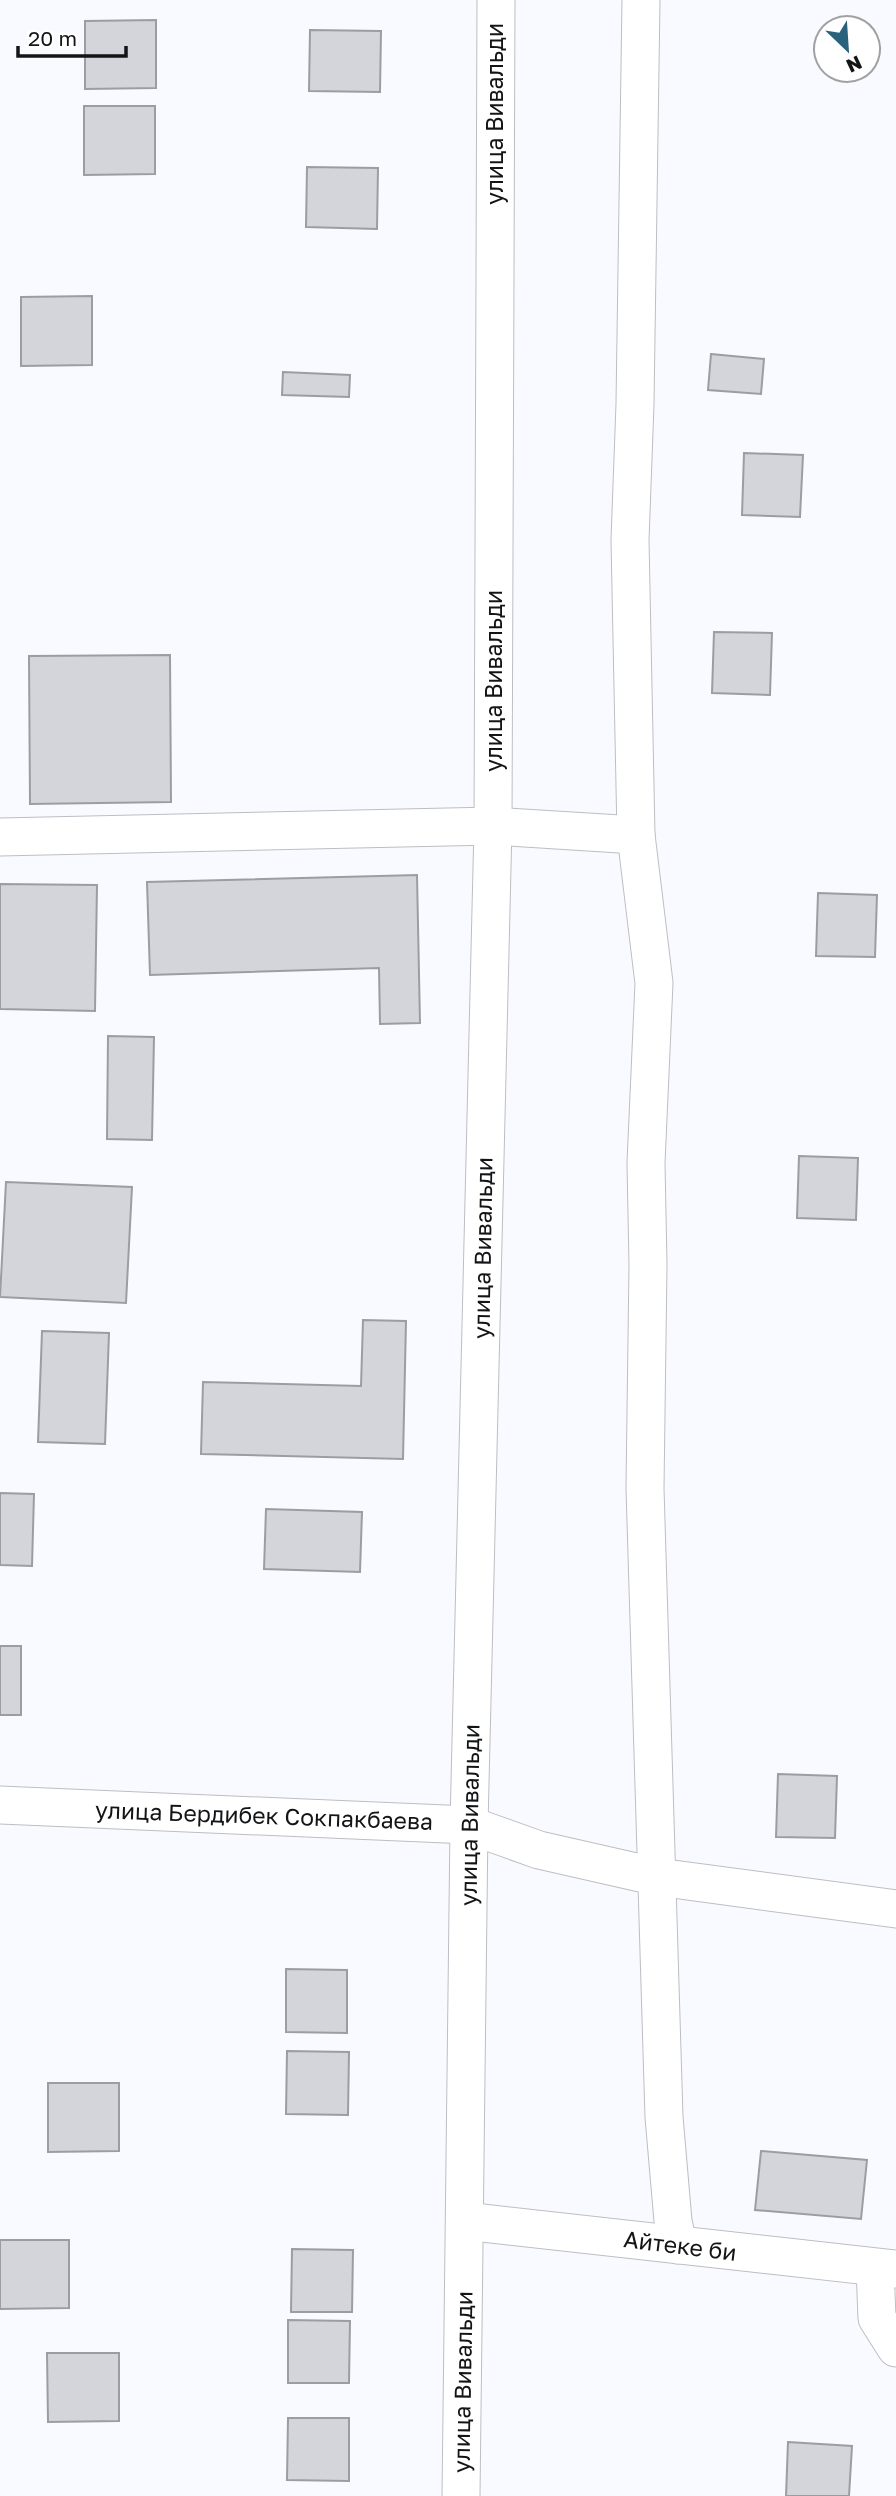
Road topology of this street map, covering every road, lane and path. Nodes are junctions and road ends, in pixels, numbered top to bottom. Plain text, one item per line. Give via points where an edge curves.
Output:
1 (496, 0) edge
2 (641, 0) edge
3 (493, 827) junction
4 (636, 835) junction
5 (0, 837) edge
6 (0, 1805) edge
7 (469, 1825) junction
8 (658, 1877) junction
9 (896, 1909) edge
10 (465, 2221) junction
11 (678, 2245) junction
12 (885, 2269) edge
13 (896, 2348) edge
14 (461, 2496) edge

1 - 3 street, улица Вивальди
2 - 4 street via 629,540
3 - 4 street
3 - 5 street
3 - 7 street, улица Вивальди
4 - 8 street via 654,983 646,1163 645,1488
6 - 7 street, улица Бердибек Сокпакбаева
7 - 8 street, улица Бердибек Сокпакбаева via 539,1850
7 - 10 street, улица Вивальди
8 - 9 street, улица Бердибек Сокпакбаева
8 - 11 street via 664,2117
10 - 11 street, Айтеке би
10 - 14 street, улица Вивальди
11 - 12 street, Айтеке би
12 - 13 street via 877,2318

